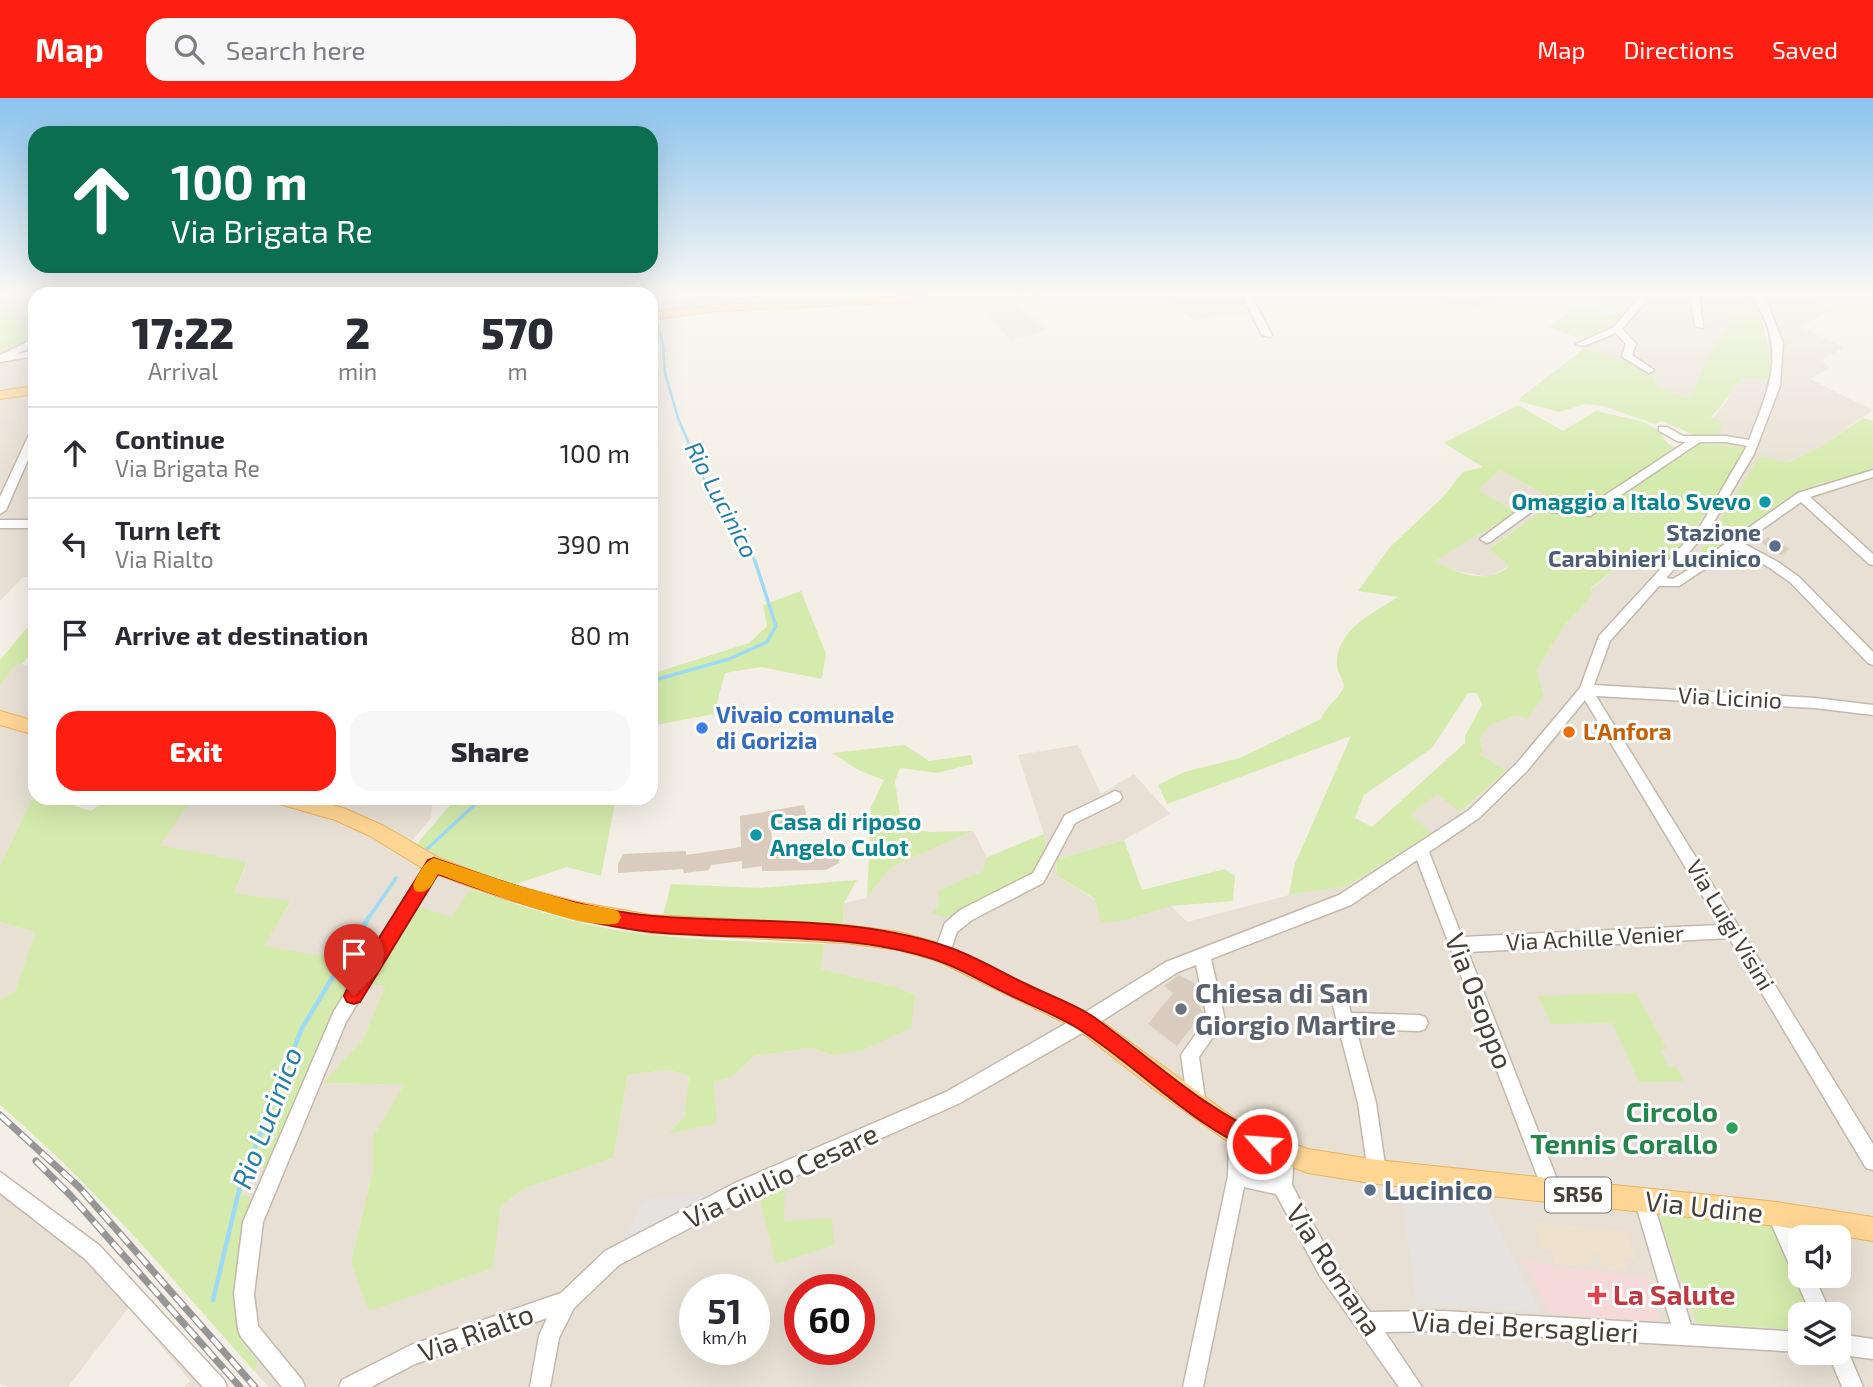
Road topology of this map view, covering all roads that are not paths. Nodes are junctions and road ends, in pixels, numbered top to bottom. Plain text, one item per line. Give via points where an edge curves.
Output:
1 (1628, 353) edge
2 (1777, 353) edge
3 (28, 354) edge
4 (0, 360) edge
5 (1649, 370) dead end
6 (28, 391) edge
7 (0, 395) edge
8 (1663, 429) dead end
9 (1698, 439) junction
10 (1754, 444) junction
11 (28, 448) edge
12 (28, 464) edge
13 (20, 466) junction
14 (1872, 475) edge
15 (1802, 496) junction
16 (0, 510) edge
17 (0, 524) edge
18 (28, 524) edge
19 (1486, 539) dead end
20 (1734, 543) junction
21 (1873, 561) edge
22 (1656, 582) junction
23 (1873, 660) edge
24 (1586, 690) junction
25 (1873, 710) edge
26 (0, 718) edge
27 (28, 726) edge
28 (1115, 797) dead end
29 (307, 805) edge
30 (1420, 849) junction
31 (426, 861) junction
32 (1734, 932) junction
33 (1456, 945) junction
34 (942, 953) junction
35 (1202, 957) junction
36 (1339, 998) dead end
37 (1347, 1021) junction
38 (1085, 1022) junction
39 (1419, 1023) dead end
40 (1197, 1106) junction
41 (1238, 1135) junction
42 (1285, 1154) junction
43 (1873, 1161) edge
44 (1377, 1172) junction
45 (1237, 1176) junction
46 (0, 1181) edge
47 (1282, 1186) junction
48 (1553, 1192) junction
49 (1644, 1202) junction
50 (1777, 1214) junction
51 (1873, 1229) edge
52 (1788, 1239) edge
53 (567, 1301) junction
54 (1366, 1322) junction
55 (1684, 1335) junction
56 (1788, 1341) edge
57 (1851, 1346) edge
58 (1873, 1349) edge
59 (1843, 1365) edge
60 (217, 1387) edge
61 (295, 1387) edge
62 (349, 1387) edge
63 (540, 1387) edge
64 (1192, 1387) edge
65 (1412, 1387) edge
66 (1853, 1387) edge

1 - 5 street
2 - 10 street via 1775,386
3 - 4 street
6 - 7 main road
8 - 9 street via 1681,439
9 - 10 street
9 - 19 street via 1586,513 1532,506
10 - 22 street via 1705,527
11 - 13 street
12 - 13 street
13 - 16 street
14 - 15 street
15 - 20 street
15 - 21 street
17 - 18 street
20 - 22 street via 1675,583
20 - 23 street via 1795,580
22 - 24 street via 1604,639
24 - 25 street, Via Licinio
24 - 30 street, Via Giulio Cesare via 1522,767 1483,805
24 - 32 street, Via Luigi Visini
26 - 27 main road
28 - 34 street via 1070,819 1038,878 966,915 951,928
29 - 31 main road, SR56 via 377,831
30 - 33 street, Via Osoppo
30 - 35 street, Via Giulio Cesare via 1345,900
31 - 34 main road, SR56 via 502,890 577,911 651,924 846,934
31 - 61 street via 340,1017 253,1222 244,1294 248,1330
32 - 33 street, Via Achille Venier
32 - 43 street, Via Luigi Visini
33 - 48 street, Via Osoppo
34 - 38 main road, SR56
35 - 38 street, Via Giulio Cesare via 1172,967
35 - 40 street via 1216,1020 1190,1055
36 - 37 street
37 - 39 street
37 - 44 street via 1367,1103
38 - 40 main road, SR56
38 - 53 street, Via Giulio Cesare via 951,1098 742,1190 612,1258
40 - 41 main road, SR56
41 - 42 main road, SR56
41 - 45 street
42 - 44 main road, Via Udine / SR56
42 - 47 street
44 - 48 main road, Via Udine / SR56
45 - 47 street
45 - 64 street
46 - 60 street via 92,1252
47 - 54 street, Via Romana via 1327,1269
48 - 49 main road, Via Udine / SR56
49 - 50 main road, Via Udine / SR56
49 - 55 street
50 - 51 main road, Via Udine / SR56
50 - 52 street
53 - 62 street, Via Rialto via 411,1355
53 - 63 street, Via Giulio Cesare via 549,1336
54 - 55 street, Via dei Bersaglieri via 1443,1321
54 - 65 street, Via Romana
55 - 56 street, Via dei Bersaglieri
57 - 58 street
59 - 66 street

